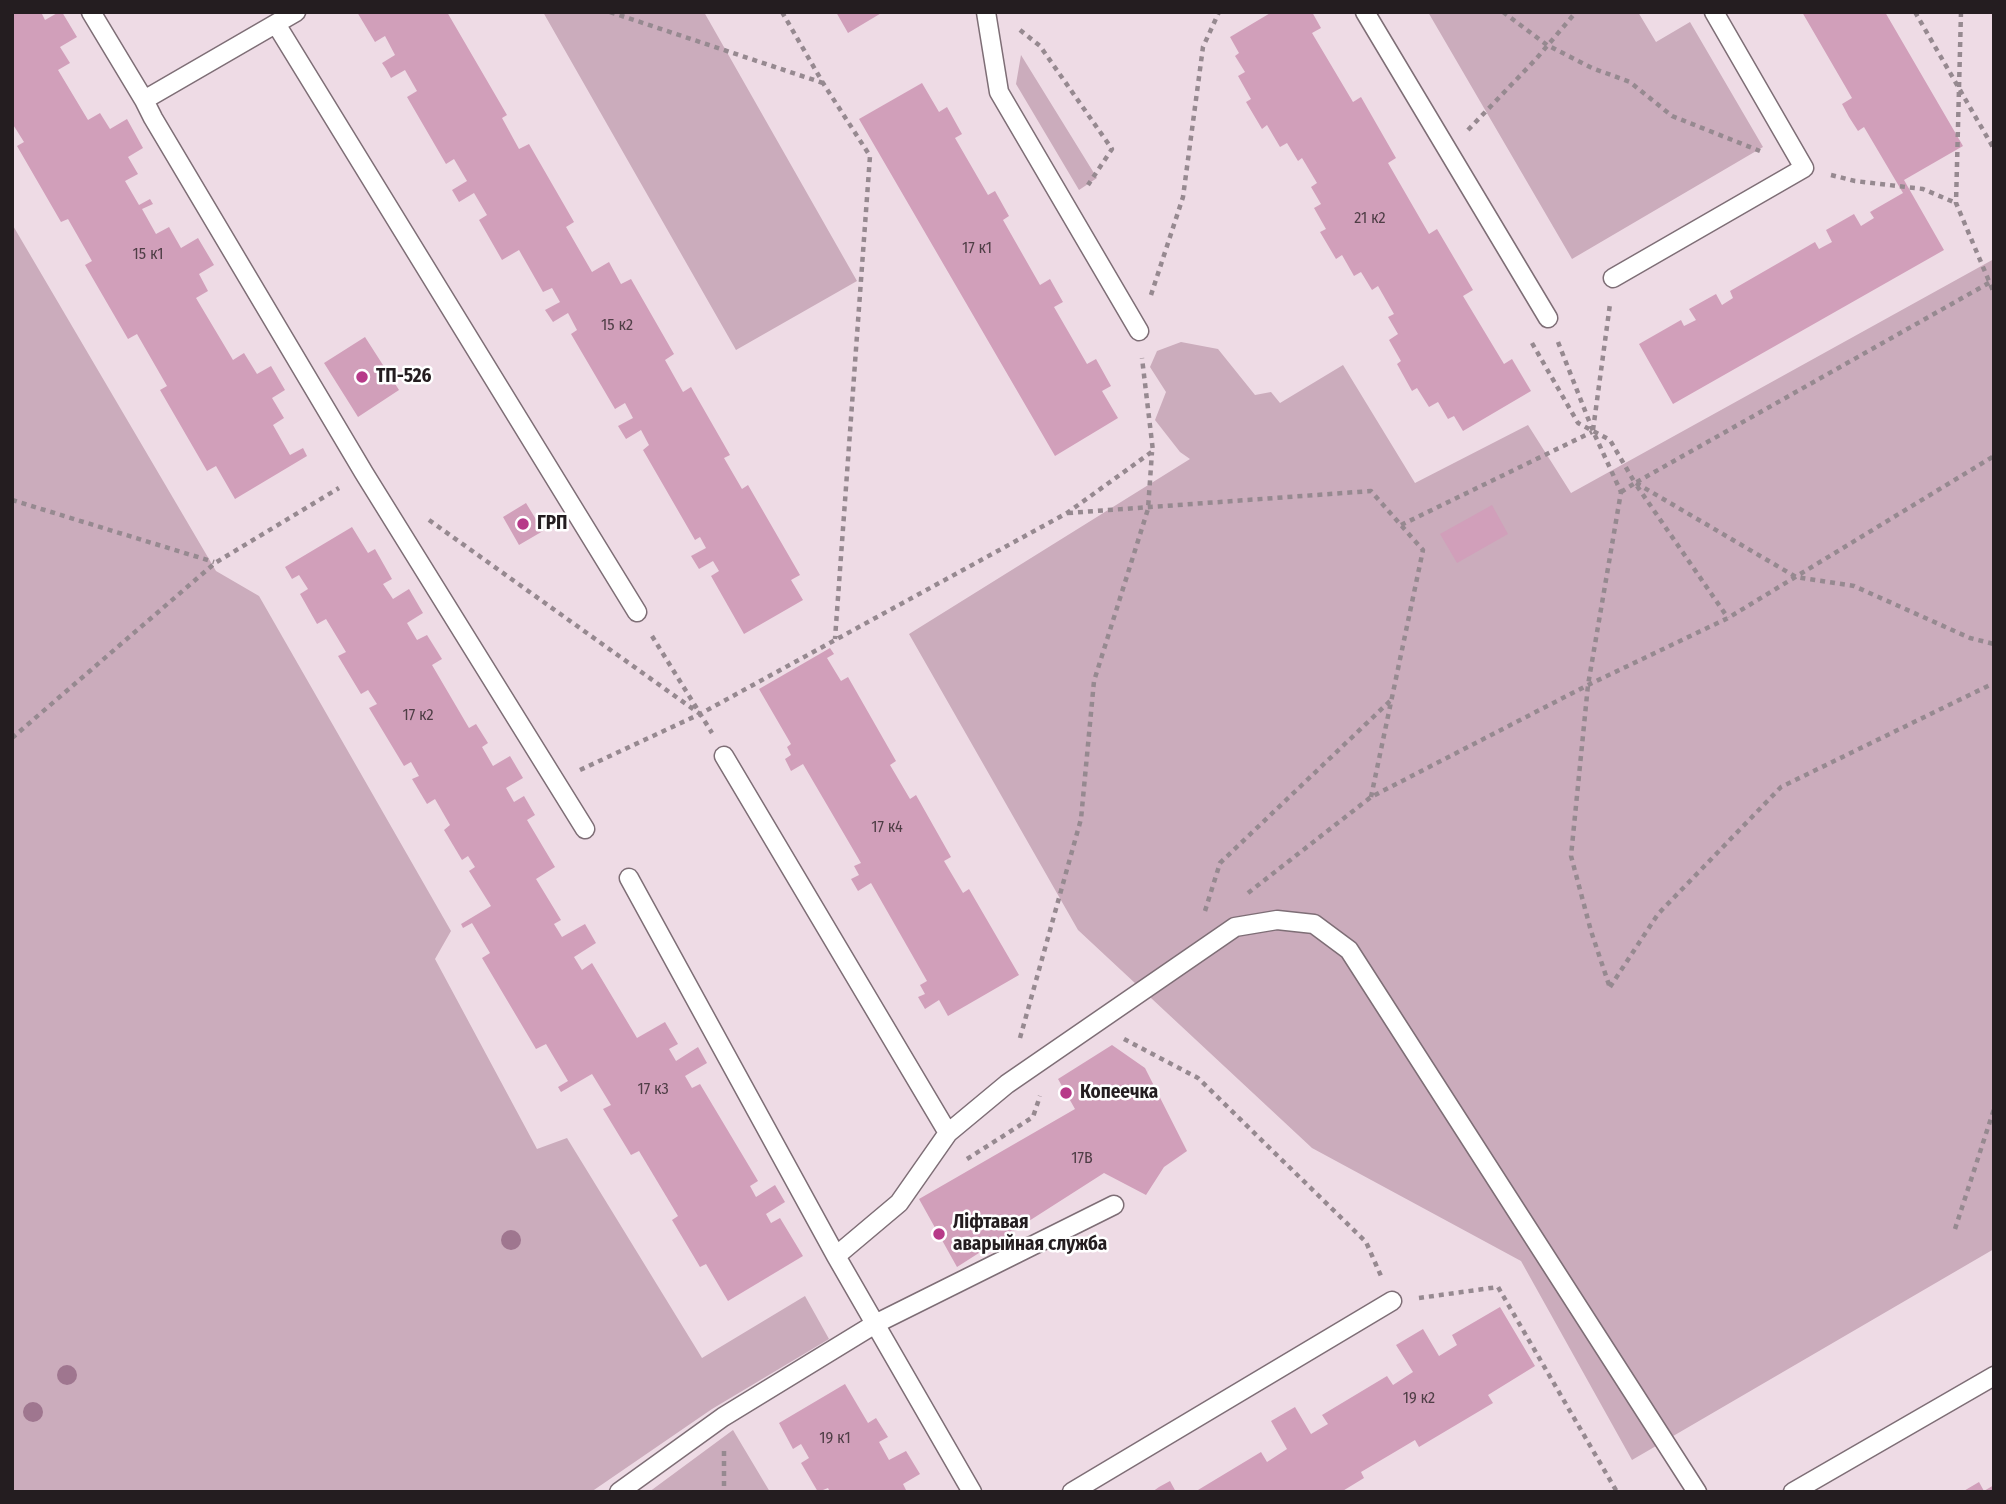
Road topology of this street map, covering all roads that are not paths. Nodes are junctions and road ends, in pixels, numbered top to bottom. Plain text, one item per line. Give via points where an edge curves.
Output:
1 (90, 12) edge
2 (296, 12) edge
3 (986, 12) edge
4 (1366, 12) edge
5 (1714, 12) edge
6 (276, 24) junction
7 (144, 100) junction
8 (1614, 278) road end
9 (1548, 318) road end
10 (1139, 331) road end
11 (637, 612) road end
12 (724, 756) road end
13 (585, 829) dead end
14 (629, 878) dead end
15 (948, 1133) junction
16 (1114, 1205) dead end
17 (836, 1256) junction
18 (1392, 1301) road end
19 (875, 1324) junction
20 (1994, 1376) edge
21 (619, 1492) edge
22 (972, 1492) edge
23 (1072, 1492) edge
24 (1697, 1492) edge
25 (1793, 1492) edge

1 - 7 lane
2 - 6 lane
3 - 10 lane via 999,92
4 - 9 lane
5 - 8 lane via 1804,168
6 - 7 lane
6 - 11 lane
7 - 13 lane via 364,473
12 - 15 lane
14 - 17 lane
15 - 17 lane via 899,1203
15 - 24 lane via 1007,1084 1235,927 1277,920 1314,925 1349,950
16 - 19 lane
17 - 19 lane
18 - 23 lane
19 - 21 lane via 723,1417
19 - 22 lane
20 - 25 lane

